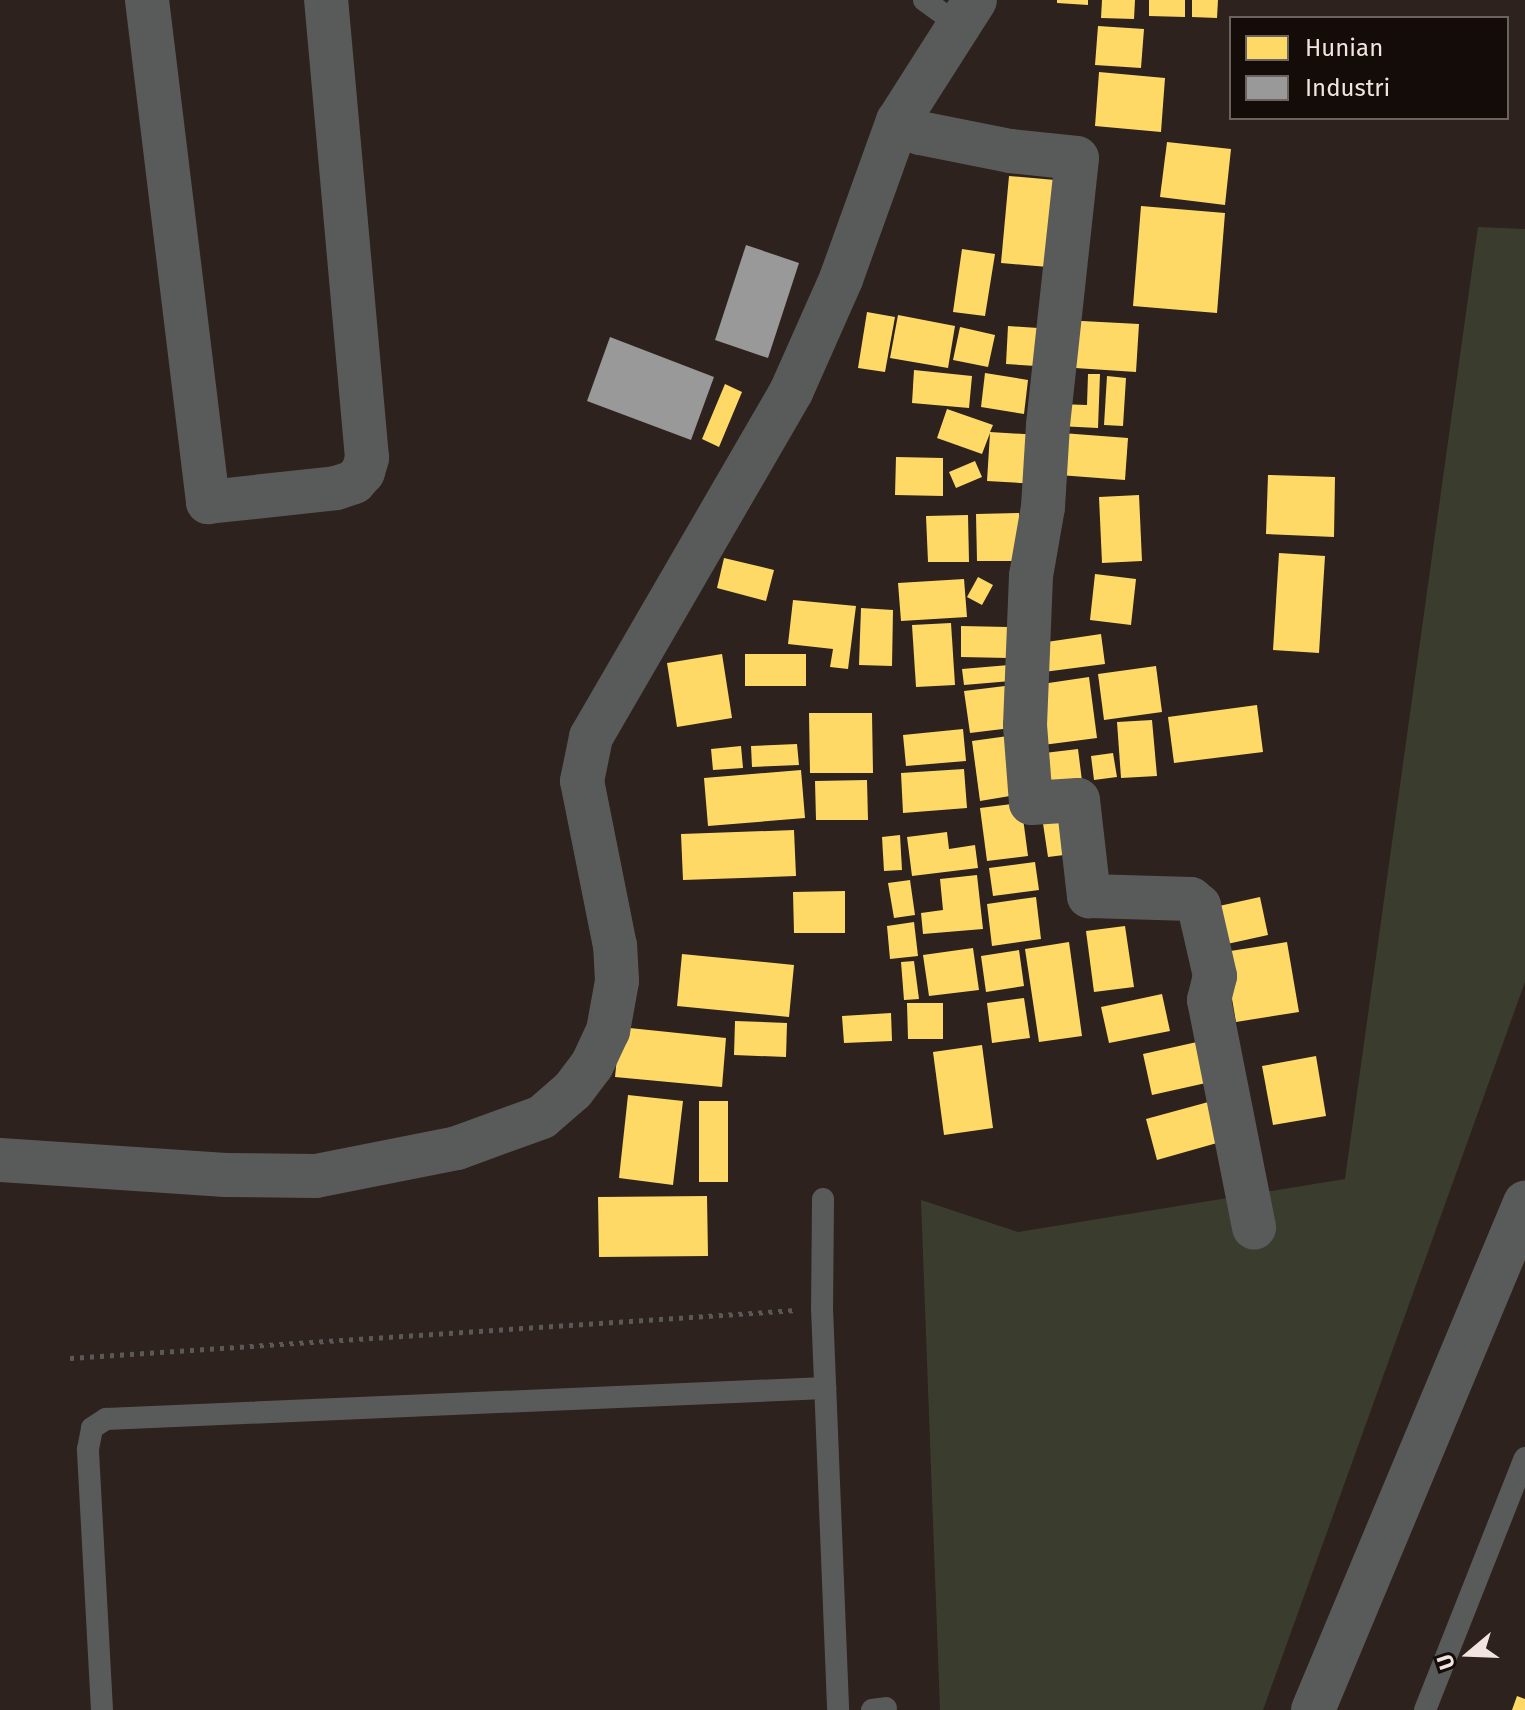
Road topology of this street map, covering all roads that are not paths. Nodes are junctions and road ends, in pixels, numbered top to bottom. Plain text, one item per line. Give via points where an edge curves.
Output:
1 (147, 0) edge
2 (326, 0) edge
3 (952, 8) edge
4 (898, 121) junction
5 (0, 1160) edge
6 (823, 1199) dead end
7 (1522, 1222) edge
8 (1254, 1228) dead end
9 (825, 1388) junction
10 (1525, 1458) edge
11 (102, 1710) edge
12 (838, 1710) edge
13 (1313, 1710) edge
14 (1425, 1710) edge

1 - 2 street via 208,502 336,488 354,482 367,458
3 - 4 street
4 - 5 street via 841,279 791,392 591,737 582,781 615,946 617,981 608,1031 573,1090 542,1117 457,1148 316,1176
4 - 8 street via 949,139 1077,158 1043,507 1031,576 1025,725 1031,803 1078,800 1089,896 1191,899 1199,906 1215,976 1209,1000
6 - 9 lane
7 - 13 street
9 - 11 lane via 106,1419 92,1428 88,1449
9 - 12 lane
10 - 14 lane

